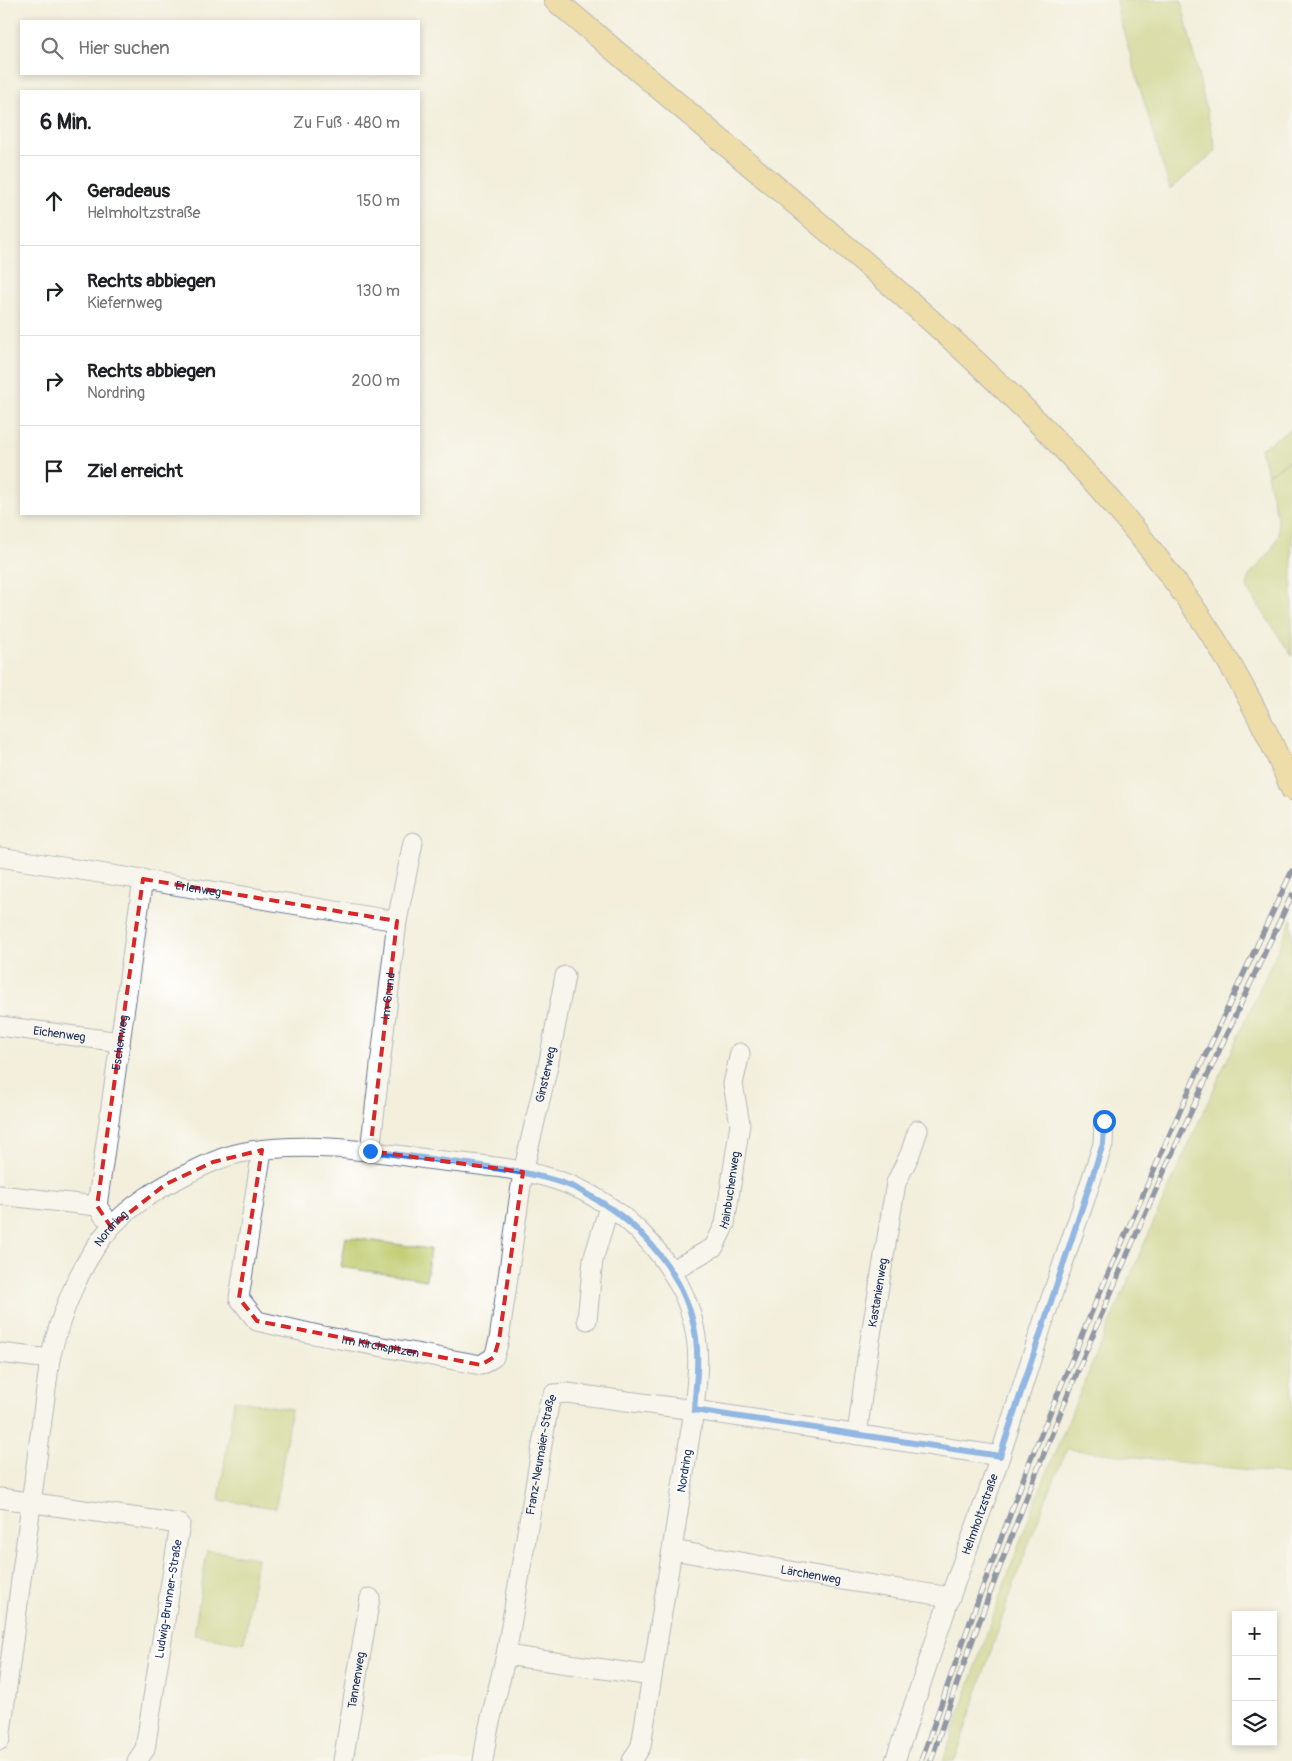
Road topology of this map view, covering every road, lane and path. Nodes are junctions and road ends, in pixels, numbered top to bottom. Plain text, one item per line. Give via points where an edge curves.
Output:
1 (555, 0) edge
2 (1292, 789) edge
3 (413, 842) dead end
4 (0, 857) edge
5 (143, 879) junction
6 (397, 921) junction
7 (565, 976) dead end
8 (0, 1026) edge
9 (120, 1042) junction
10 (740, 1053) dead end
11 (1104, 1121) dead end
12 (918, 1130) dead end
13 (262, 1150) junction
14 (370, 1151) junction
15 (523, 1172) junction
16 (0, 1195) edge
17 (97, 1206) junction
18 (609, 1207) junction
19 (111, 1227) junction
20 (671, 1271) junction
21 (587, 1320) dead end
22 (0, 1353) edge
23 (50, 1359) junction
24 (694, 1410) junction
25 (857, 1435) junction
26 (1000, 1456) junction
27 (0, 1498) edge
28 (31, 1502) junction
29 (672, 1550) junction
30 (950, 1597) junction
31 (370, 1598) dead end
32 (7, 1631) edge
33 (506, 1655) junction
34 (652, 1676) junction
35 (0, 1740) edge
36 (137, 1761) edge
37 (343, 1761) edge
38 (483, 1761) edge
39 (632, 1761) edge
40 (895, 1761) edge

1 - 2 main road via 963,348 1096,482 1197,612 1241,683
3 - 6 street, Im Grund
4 - 5 street, Erlenweg
5 - 6 street, Erlenweg
5 - 9 street, Eschenweg
6 - 14 street, Im Grund
7 - 15 street, Ginsterweg
8 - 9 street, Eichenweg
9 - 17 street, Eschenweg
10 - 20 street, Hainbuchenweg via 733,1084 740,1124 725,1224 714,1247
11 - 26 street, Helmholtzstraße via 1103,1144
12 - 25 street, Kastanienweg via 896,1183
13 - 14 street, Nordring via 299,1147
13 - 15 street, Im Kirchspitzen via 239,1298 257,1321 481,1365 494,1357 499,1340
13 - 19 street, Nordring via 213,1162 166,1184
14 - 15 street, Nordring
15 - 18 street, Nordring via 570,1185
16 - 17 street
17 - 19 street
18 - 20 street, Nordring via 646,1238
18 - 21 street via 593,1260
19 - 23 street, Nordring via 78,1277 56,1329
20 - 24 street, Nordring via 682,1289 696,1339
22 - 23 street
23 - 28 street, Nordring
24 - 25 street
24 - 29 street, Nordring
24 - 33 street, Franz-Neumaier-Straße via 554,1394 549,1404
25 - 26 street
26 - 30 street, Helmholtzstraße
27 - 28 street
28 - 32 street, Nordring
28 - 36 street, Ludwig-Brunner-Straße via 180,1524 145,1748
29 - 30 street, Lärchenweg
29 - 34 street, Nordring
30 - 40 street, Helmholtzstraße
31 - 37 street, Tannenweg
32 - 35 street, Nordring
33 - 34 street
33 - 38 street, Franz-Neumaier-Straße
34 - 39 street, Nordring via 641,1746

